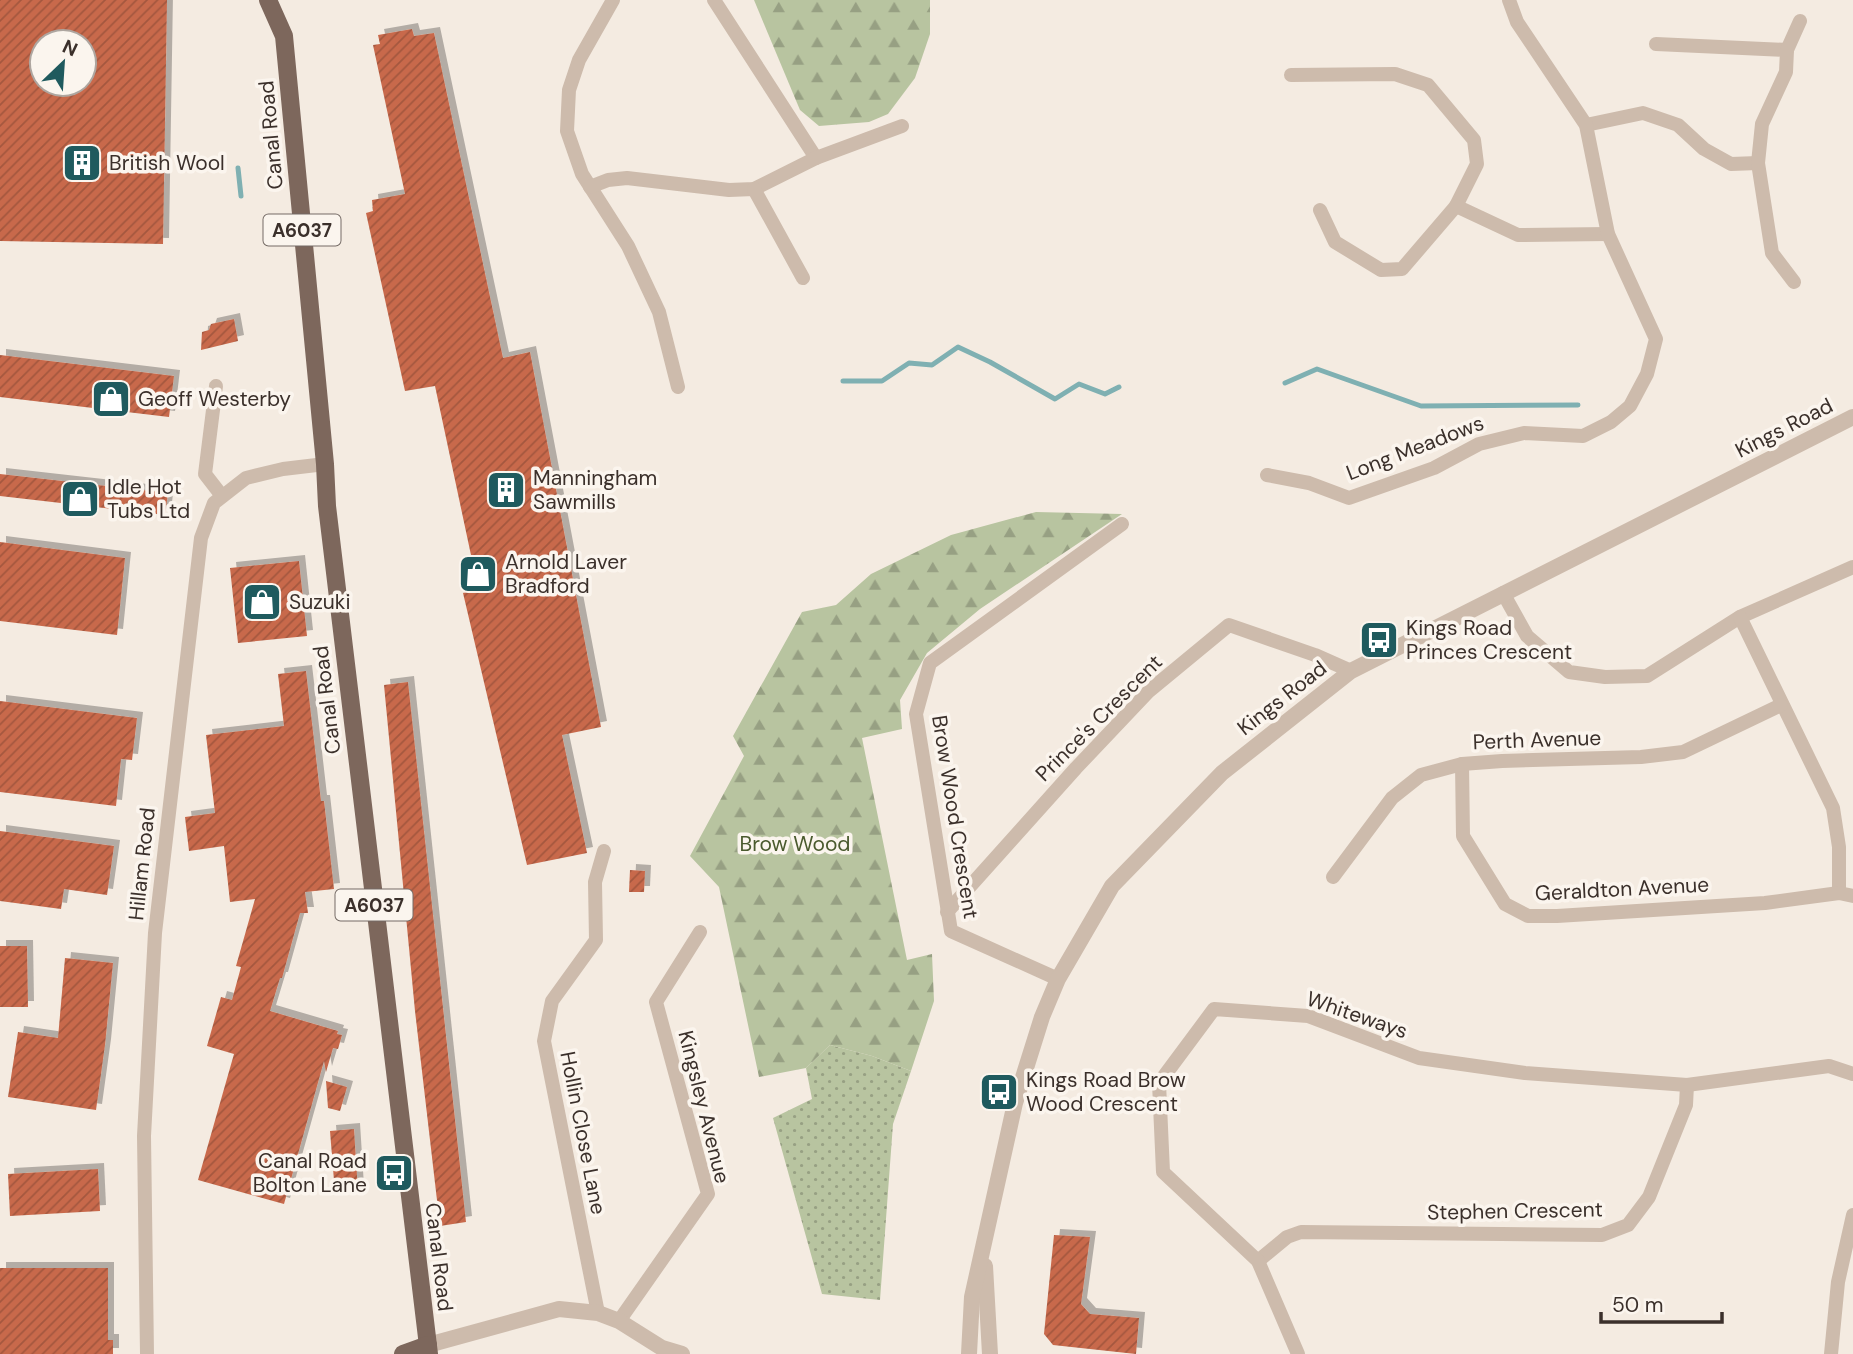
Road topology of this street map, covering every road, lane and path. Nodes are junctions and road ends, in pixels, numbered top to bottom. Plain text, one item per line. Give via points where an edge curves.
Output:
1 (268, 0) edge
2 (613, 0) edge
3 (714, 0) edge
4 (1510, 0) edge
5 (1800, 21) dead end
6 (1656, 44) dead end
7 (1787, 50) junction
8 (1291, 75) dead end
9 (1586, 125) junction
10 (902, 126) dead end
11 (816, 158) junction
12 (1758, 163) junction
13 (590, 187) junction
14 (754, 189) junction
15 (1456, 206) junction
16 (1320, 210) dead end
17 (1608, 234) junction
18 (803, 278) dead end
19 (1794, 282) dead end
20 (216, 386) dead end
21 (678, 387) dead end
22 (1853, 417) edge
23 (325, 464) junction
24 (1267, 475) dead end
25 (222, 496) junction
26 (1122, 524) dead end
27 (1853, 567) edge
28 (1503, 593) junction
29 (1740, 617) junction
30 (1351, 671) junction
31 (1781, 705) junction
32 (1462, 764) junction
33 (604, 851) dead end
34 (1333, 877) dead end
35 (1846, 895) edge
36 (947, 912) junction
37 (701, 932) dead end
38 (1058, 979) junction
39 (1853, 1074) edge
40 (1687, 1085) junction
41 (1853, 1215) edge
42 (985, 1243) junction
43 (1258, 1261) junction
44 (598, 1313) junction
45 (619, 1321) junction
46 (428, 1350) edge
47 (147, 1354) edge
48 (403, 1354) edge
49 (682, 1354) edge
50 (969, 1354) edge
51 (990, 1354) edge
52 (1298, 1354) edge
53 (1831, 1354) edge

1 - 23 main road, Canal Road / A6037 via 284,36
2 - 13 street via 579,60 569,90 567,131
3 - 11 street
4 - 9 street, Long Meadows via 1517,22
5 - 7 street
6 - 7 street
7 - 12 street via 1786,72 1762,124
8 - 15 street via 1395,75 1428,85 1474,141 1477,164
9 - 12 street via 1643,113 1678,125 1704,149 1731,163
9 - 17 street, Long Meadows
10 - 11 street
11 - 14 street
12 - 19 street via 1772,253
13 - 14 street via 627,178
13 - 21 street via 628,246 659,312
14 - 18 street
15 - 16 street via 1402,269 1381,270 1335,242
15 - 17 street via 1518,235
17 - 24 street, Long Meadows via 1656,339 1647,374 1630,406 1611,422 1583,436 1524,433 1479,444 1434,468 1349,498 1309,482
20 - 25 street via 205,474
22 - 28 street, Kings Road
23 - 25 street, Hillam Road via 246,478
23 - 46 main road, Canal Road / A6037
25 - 47 street, Hillam Road via 214,503 201,538 155,933 144,1136
26 - 36 street, Brow Wood Crescent via 930,663 916,713
27 - 29 street
28 - 29 street via 1527,636 1569,672 1605,677 1647,676
28 - 30 street, Kings Road
29 - 31 street
30 - 36 street, Prince's Crescent via 1229,625 1149,691
30 - 38 street, Kings Road via 1222,773 1112,886
31 - 32 street, Perth Avenue via 1683,752
31 - 35 street via 1833,808
32 - 34 street, Perth Avenue via 1421,775 1392,797
32 - 35 street, Geraldton Avenue via 1463,836 1505,904 1528,916
33 - 44 street, Hollin Close Lane via 595,882 596,940 552,1001 544,1041
36 - 38 street, Brow Wood Crescent via 951,931
37 - 45 street, Kingsley Avenue via 656,1002 708,1194
38 - 42 street, Kings Road via 1015,1102
39 - 40 street, Whiteways via 1829,1066
40 - 43 street, Stephen Crescent via 1685,1105 1649,1197 1628,1225 1602,1235 1301,1232 1287,1237
40 - 43 street, Whiteways via 1525,1073 1419,1058 1308,1016 1214,1009 1159,1083 1163,1172
41 - 53 street via 1838,1282
42 - 50 street, Kings Road via 972,1297
42 - 51 street, Kings Road
43 - 52 street, Whiteways
44 - 45 street
44 - 46 street via 559,1309
45 - 49 street via 662,1348
46 - 48 main road

